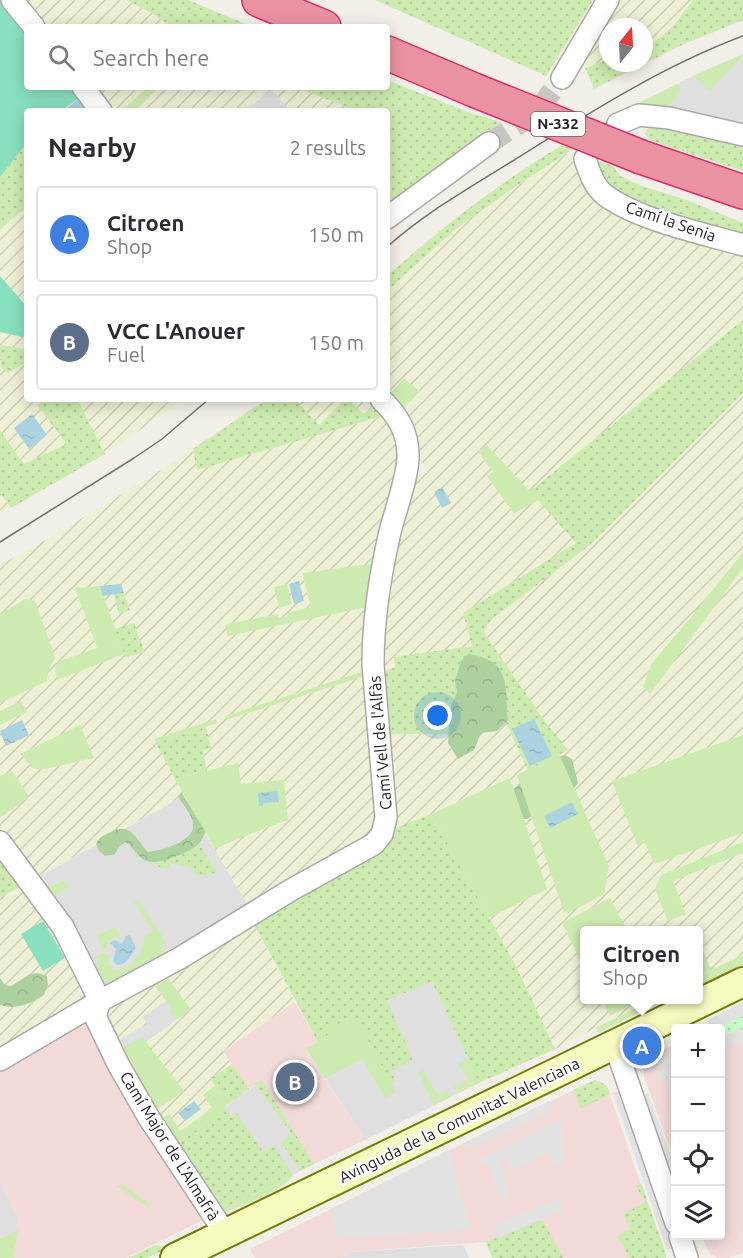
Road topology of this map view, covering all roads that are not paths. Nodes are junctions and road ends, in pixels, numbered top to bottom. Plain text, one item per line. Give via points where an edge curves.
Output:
1 (12, 0) edge
2 (259, 0) edge
3 (609, 0) edge
4 (32, 24) edge
5 (317, 24) edge
6 (390, 54) edge
7 (562, 78) tunnel mouth
8 (85, 90) edge
9 (99, 108) edge
10 (618, 124) dead end
11 (743, 135) edge
12 (489, 143) tunnel mouth
13 (585, 159) dead end
14 (743, 192) edge
15 (390, 216) edge
16 (743, 245) edge
17 (384, 402) edge
18 (0, 842) edge
19 (743, 982) edge
20 (100, 1001) junction
21 (703, 1002) edge
22 (698, 1004) edge
23 (615, 1045) junction
24 (0, 1060) edge
25 (671, 1211) edge
26 (225, 1233) junction
27 (681, 1240) edge
28 (175, 1258) edge
29 (687, 1258) edge

1 - 4 street
2 - 5 highway
3 - 7 street
6 - 14 highway, N-332, bridge via 641,158
8 - 9 street
10 - 11 street via 639,116 669,118
12 - 15 street
13 - 16 street, Camí la Senia via 603,194 623,205
17 - 20 street, Camí Vell de l'Alfàs via 406,434 408,456 385,556 373,641 386,818 382,834 374,844
18 - 20 street, Camí Major de L'Almafrà via 63,927
19 - 21 main road, Avinguda de la Comunitat Valenciana
20 - 24 street, Camí Vell de l'Alfàs
20 - 26 street, Camí Major de L'Almafrà via 95,1016 118,1064
22 - 23 main road, Avinguda de la Comunitat Valenciana
23 - 25 street
23 - 26 main road, Avinguda de la Comunitat Valenciana
26 - 28 main road, Avinguda de la Comunitat Valenciana
27 - 29 street

